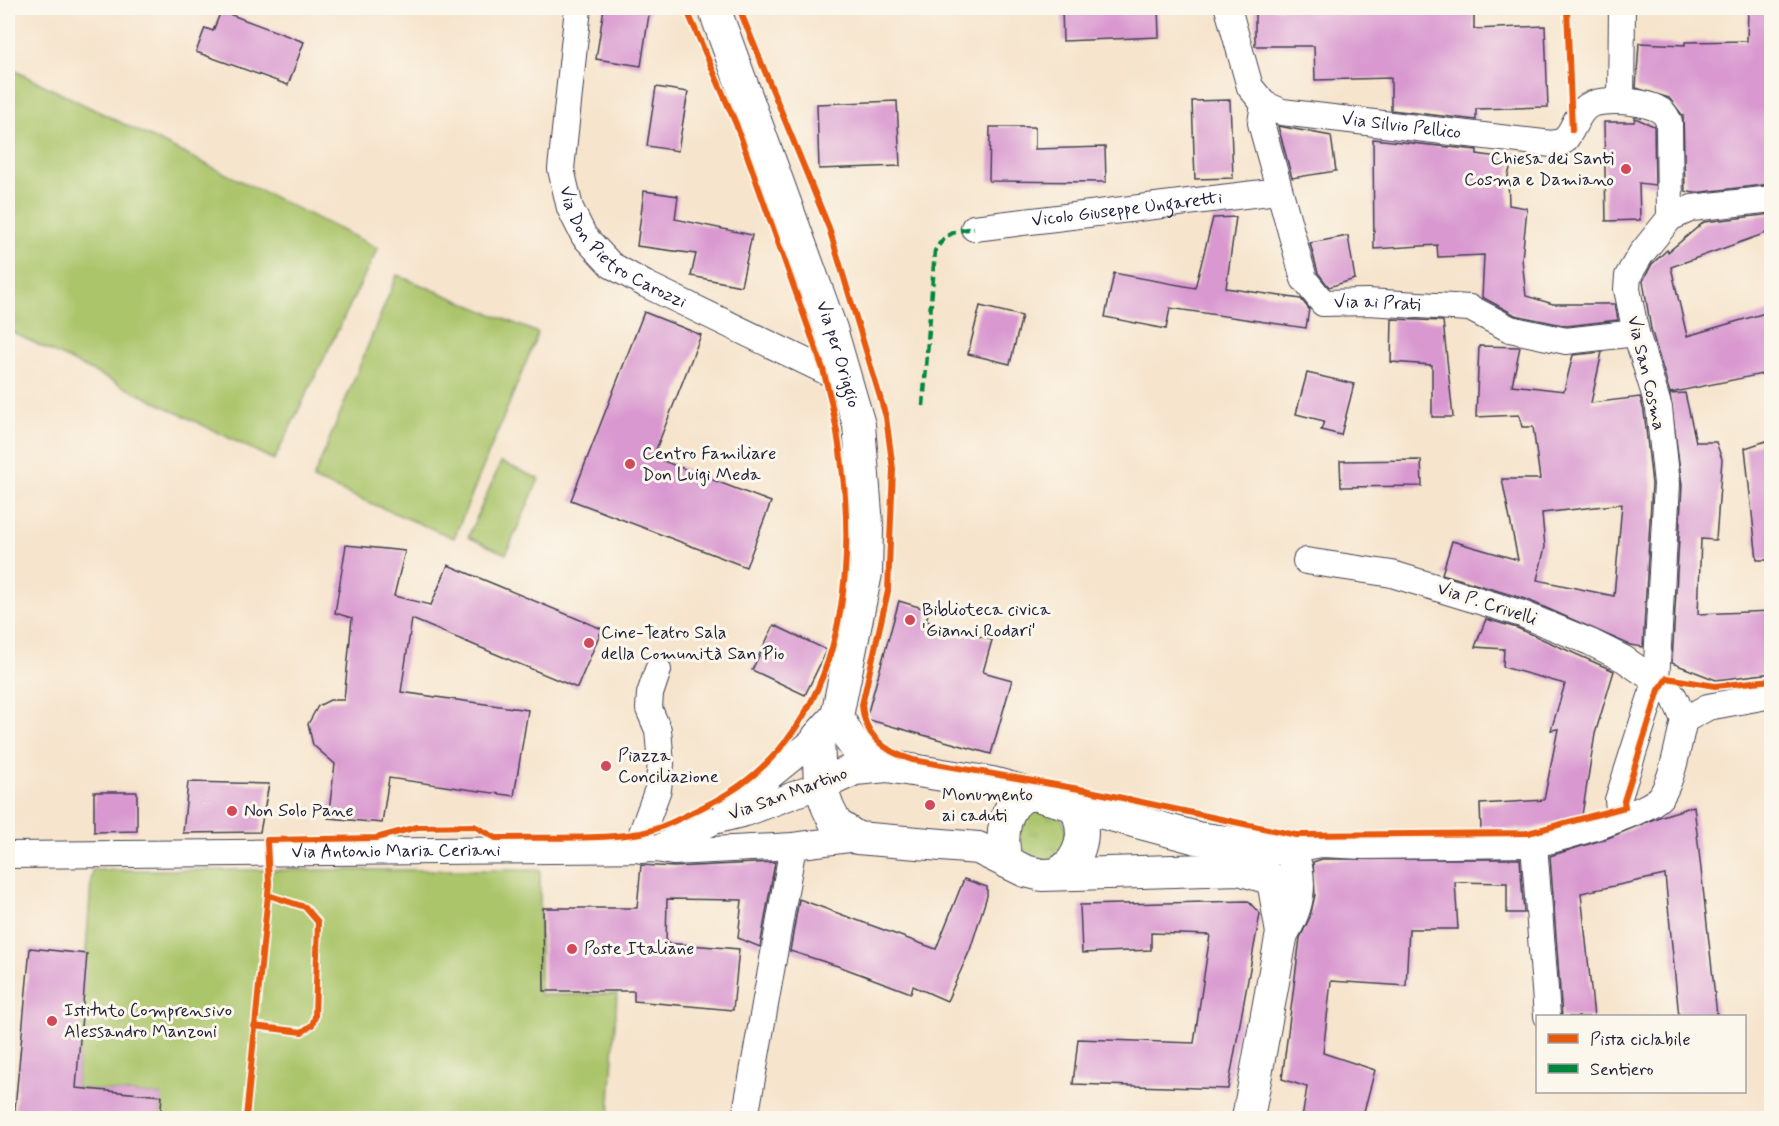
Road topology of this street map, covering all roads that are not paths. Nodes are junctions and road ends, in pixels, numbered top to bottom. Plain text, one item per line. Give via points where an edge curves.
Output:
1 (578, 8) edge
2 (714, 8) edge
3 (1228, 8) edge
4 (1622, 8) edge
5 (1621, 101) junction
6 (1264, 104) junction
7 (1280, 191) junction
8 (1772, 199) edge
9 (1670, 218) junction
10 (974, 228) dead end
11 (1636, 333) junction
12 (848, 382) junction
13 (1306, 561) dead end
14 (658, 670) dead end
15 (1656, 681) junction
16 (1772, 695) edge
17 (1684, 720) junction
18 (828, 727) junction
19 (887, 766) junction
20 (820, 785) junction
21 (1031, 794) junction
22 (1074, 805) junction
23 (1620, 817) junction
24 (714, 821) junction
25 (857, 838) junction
26 (1534, 844) junction
27 (793, 846) junction
28 (649, 849) junction
29 (1290, 850) junction
30 (8, 855) edge
31 (1007, 862) junction
32 (1239, 869) junction
33 (1057, 874) junction
34 (1282, 933) junction
35 (1547, 1015) edge
36 (745, 1119) edge
37 (1248, 1119) edge

1 - 12 street, Via Don Pietro Carozzi via 561,169 570,208 584,236 611,265 645,284
2 - 12 street, Via per Origgio
3 - 6 street via 1250,87
4 - 5 street
5 - 6 street, Via Silvio Pellico via 1586,107 1564,141 1552,144 1302,116
5 - 9 street, Via Silvio Pellico via 1663,111 1669,122
6 - 7 street, Via ai Prati via 1261,123
7 - 10 street, Vicolo Giuseppe Ungaretti
7 - 11 street, Via ai Prati via 1304,279 1323,303 1470,308 1510,329 1566,341
8 - 9 street via 1692,208
9 - 11 street, Via San Cosma via 1628,276
11 - 15 street, Via San Cosma via 1659,408 1667,484
12 - 18 street, Via per Origgio via 859,425 867,526 866,573 859,615
13 - 15 street, Via P. Crivelli via 1392,574 1522,614 1590,642
14 - 28 street via 649,709 658,730 662,764 658,789 642,833
15 - 17 street, Via P. Crivelli via 1669,691
15 - 23 street, Via San Cosma via 1618,800
16 - 17 street via 1707,707
17 - 23 street, Via San Martino via 1661,797 1653,805
18 - 19 street via 865,757
18 - 20 street, Via per Origgio
18 - 24 street
19 - 20 street, Via San Martino via 855,770
19 - 21 street, Via San Martino via 992,783
20 - 24 street, Via San Martino
20 - 25 street, Via per Origgio via 836,824
21 - 22 street, Via San Martino
21 - 31 street via 1018,799 1008,814 1003,844
22 - 29 street, Via San Martino via 1197,838
22 - 33 street via 1081,818 1080,844 1070,867
23 - 26 street, Via San Martino
24 - 28 street, Via San Martino
25 - 27 street, Via Antonio Maria Ceriani
25 - 31 street, Via San Martino via 978,848
26 - 29 street, Via San Martino via 1339,843
26 - 35 street
27 - 28 street, Via Antonio Maria Ceriani via 673,852
27 - 36 street
28 - 30 street, Via Antonio Maria Ceriani
29 - 32 street, Via San Martino
29 - 34 street via 1299,885 1294,909
31 - 33 street, Via San Martino via 1025,871
32 - 33 street, Via San Martino
32 - 34 street, Via San Martino via 1269,878 1274,886
34 - 37 street

